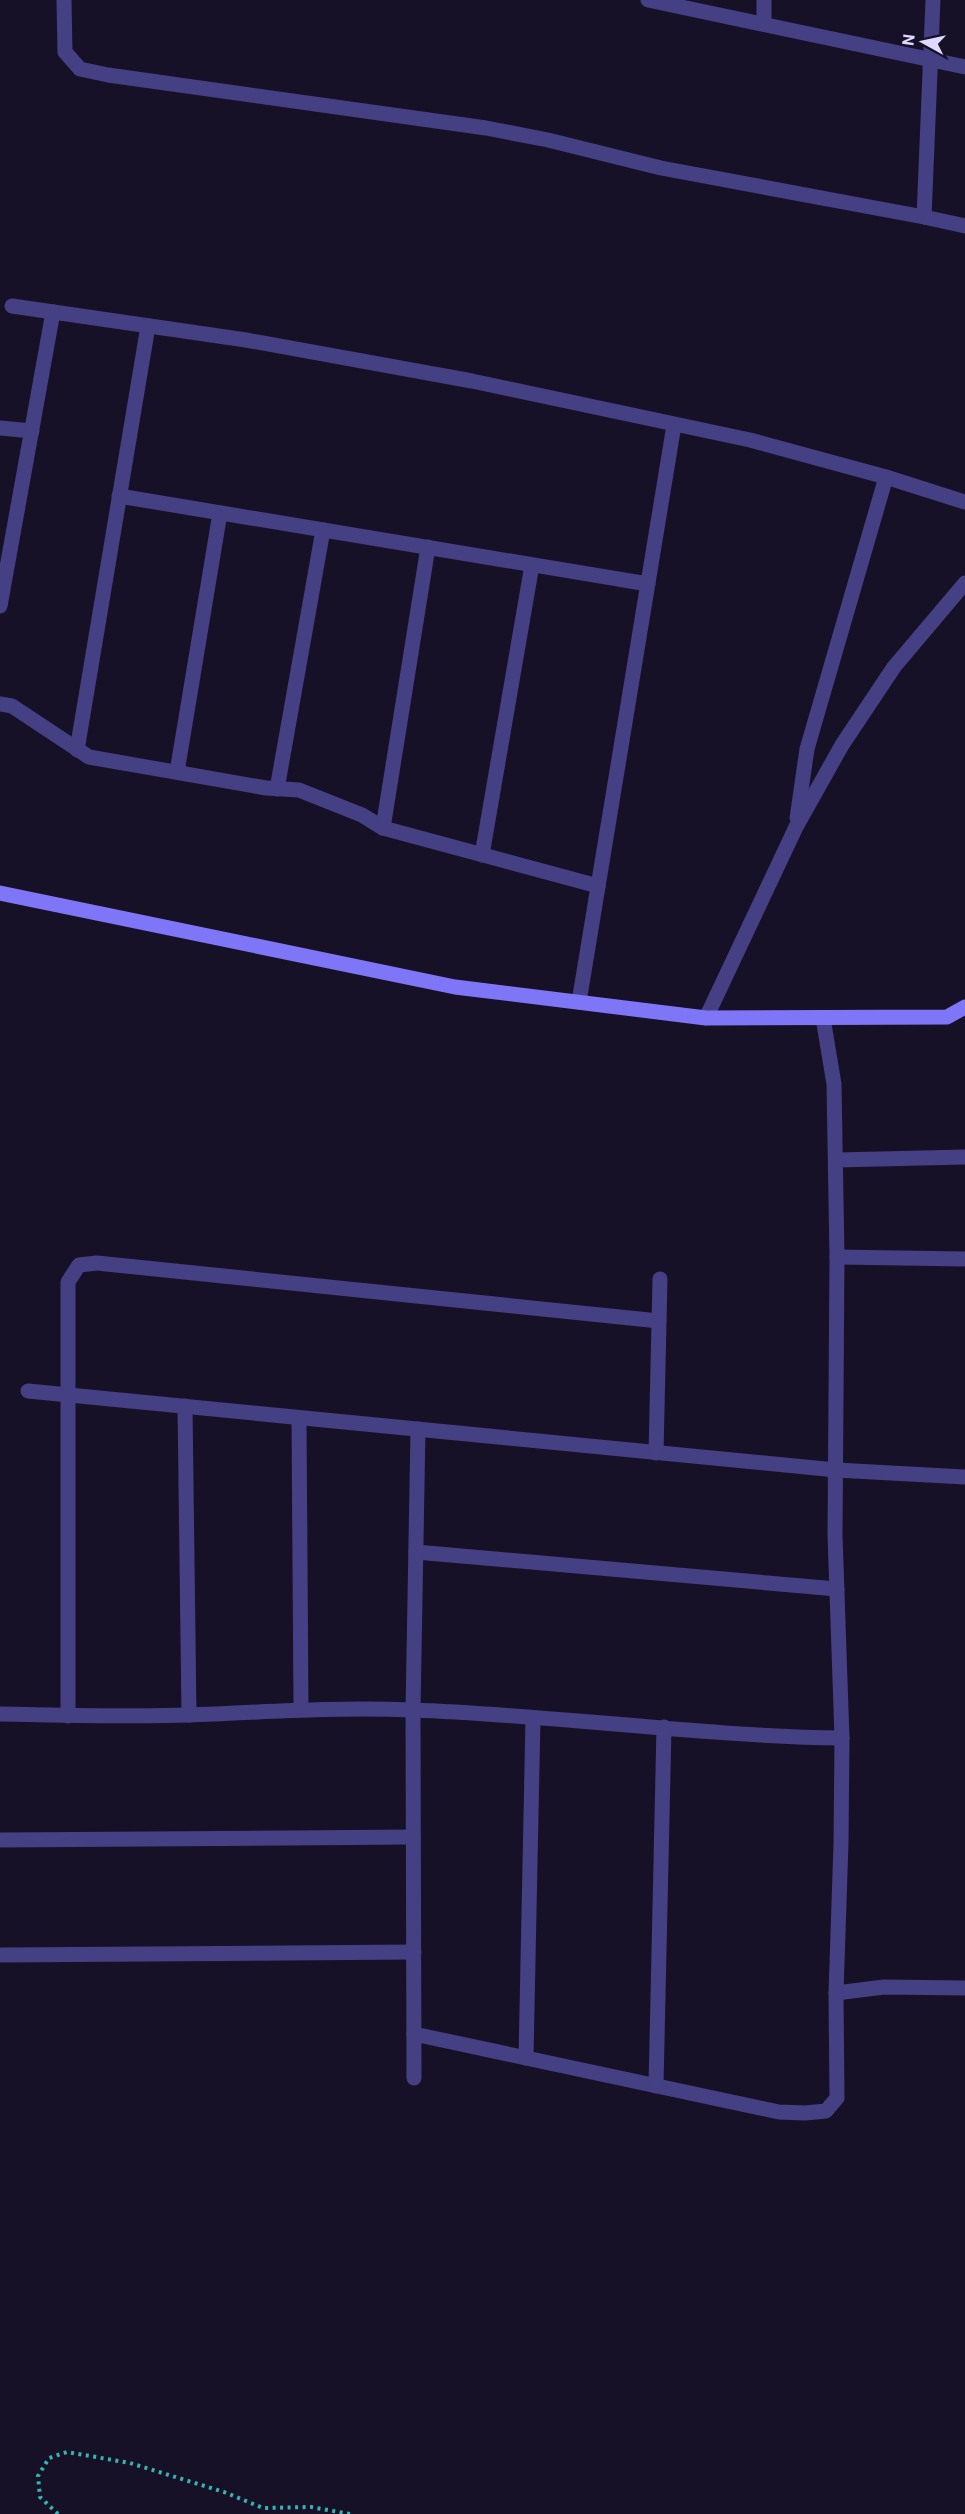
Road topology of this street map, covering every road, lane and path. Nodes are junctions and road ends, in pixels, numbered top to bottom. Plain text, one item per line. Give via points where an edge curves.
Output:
1 (64, 0) edge
2 (648, 0) edge
3 (764, 0) edge
4 (933, 0) edge
5 (764, 24) junction
6 (931, 60) junction
7 (965, 67) edge
8 (924, 217) junction
9 (965, 226) edge
10 (12, 306) dead end
11 (53, 312) junction
12 (148, 326) junction
13 (674, 425) junction
14 (0, 428) edge
15 (32, 431) junction
16 (886, 477) junction
17 (119, 496) junction
18 (965, 502) edge
19 (220, 513) junction
20 (323, 530) junction
21 (7, 531) edge
22 (429, 548) junction
23 (532, 565) junction
24 (965, 583) edge
25 (648, 584) junction
26 (0, 606) edge
27 (0, 704) edge
28 (77, 750) junction
29 (177, 772) junction
30 (277, 789) junction
31 (796, 827) junction
32 (383, 828) junction
33 (482, 855) junction
34 (598, 886) junction
35 (0, 893) edge
36 (579, 1002) junction
37 (965, 1007) edge
38 (706, 1018) junction
39 (823, 1018) junction
40 (965, 1157) edge
41 (836, 1160) junction
42 (837, 1257) junction
43 (965, 1259) edge
44 (660, 1279) dead end
45 (659, 1321) junction
46 (28, 1391) dead end
47 (68, 1395) junction
48 (185, 1406) junction
49 (299, 1418) junction
50 (418, 1429) junction
51 (656, 1453) junction
52 (836, 1470) junction
53 (965, 1477) edge
54 (416, 1552) junction
55 (837, 1590) junction
56 (301, 1709) junction
57 (413, 1710) junction
58 (0, 1714) edge
59 (189, 1715) junction
60 (68, 1716) junction
61 (533, 1718) junction
62 (664, 1727) junction
63 (842, 1738) junction
64 (413, 1837) junction
65 (0, 1840) edge
66 (414, 1952) junction
67 (0, 1955) edge
68 (965, 1988) edge
69 (836, 1993) junction
70 (414, 2034) junction
71 (526, 2058) junction
72 (414, 2078) dead end
73 (656, 2086) junction
74 (58, 2514) edge
75 (350, 2514) edge

1 - 8 street via 64,52 80,69 486,128 661,168
2 - 5 street
3 - 5 street
4 - 6 street
5 - 6 street
6 - 7 street
6 - 8 street
8 - 9 street
10 - 11 street
11 - 12 street
11 - 15 street
12 - 13 street via 472,381
12 - 17 street
13 - 16 street via 750,440
13 - 25 street
14 - 15 street
15 - 21 street
16 - 18 street
16 - 31 street via 807,749
17 - 19 street
17 - 28 street
19 - 20 street
19 - 29 street
20 - 22 street
20 - 30 street
21 - 26 street
22 - 23 street
22 - 32 street
23 - 25 street
23 - 33 street
24 - 31 street via 894,667 842,745
25 - 34 street
27 - 28 street via 12,706
28 - 29 street via 90,757
29 - 30 street
30 - 32 street via 299,790 334,802
31 - 38 street
32 - 33 street
33 - 34 street
34 - 36 street
35 - 36 main road via 455,987
36 - 38 main road
37 - 39 main road via 947,1017
38 - 39 main road
39 - 41 street via 834,1084
40 - 41 street
41 - 42 street
42 - 43 street
42 - 52 street
44 - 45 street
45 - 47 street via 98,1263 78,1265 68,1282
45 - 51 street
46 - 47 street
47 - 48 street
47 - 60 street
48 - 49 street
48 - 59 street
49 - 50 street
49 - 56 street
50 - 51 street
50 - 54 street
51 - 52 street
52 - 53 street
52 - 55 street
54 - 55 street
54 - 57 street
55 - 63 street
56 - 57 street
56 - 59 street
57 - 61 street
57 - 64 street
58 - 60 street
59 - 60 street
61 - 62 street
61 - 71 street
62 - 63 street via 774,1737
62 - 73 street
63 - 69 street
64 - 65 street
64 - 66 street
66 - 67 street
66 - 70 street
68 - 69 street via 884,1987
69 - 73 street via 837,2098 826,2111 779,2112
70 - 71 street
70 - 72 street
71 - 73 street
74 - 75 path via 40,2497 38,2476 49,2458 67,2452 130,2463 263,2508 311,2506

